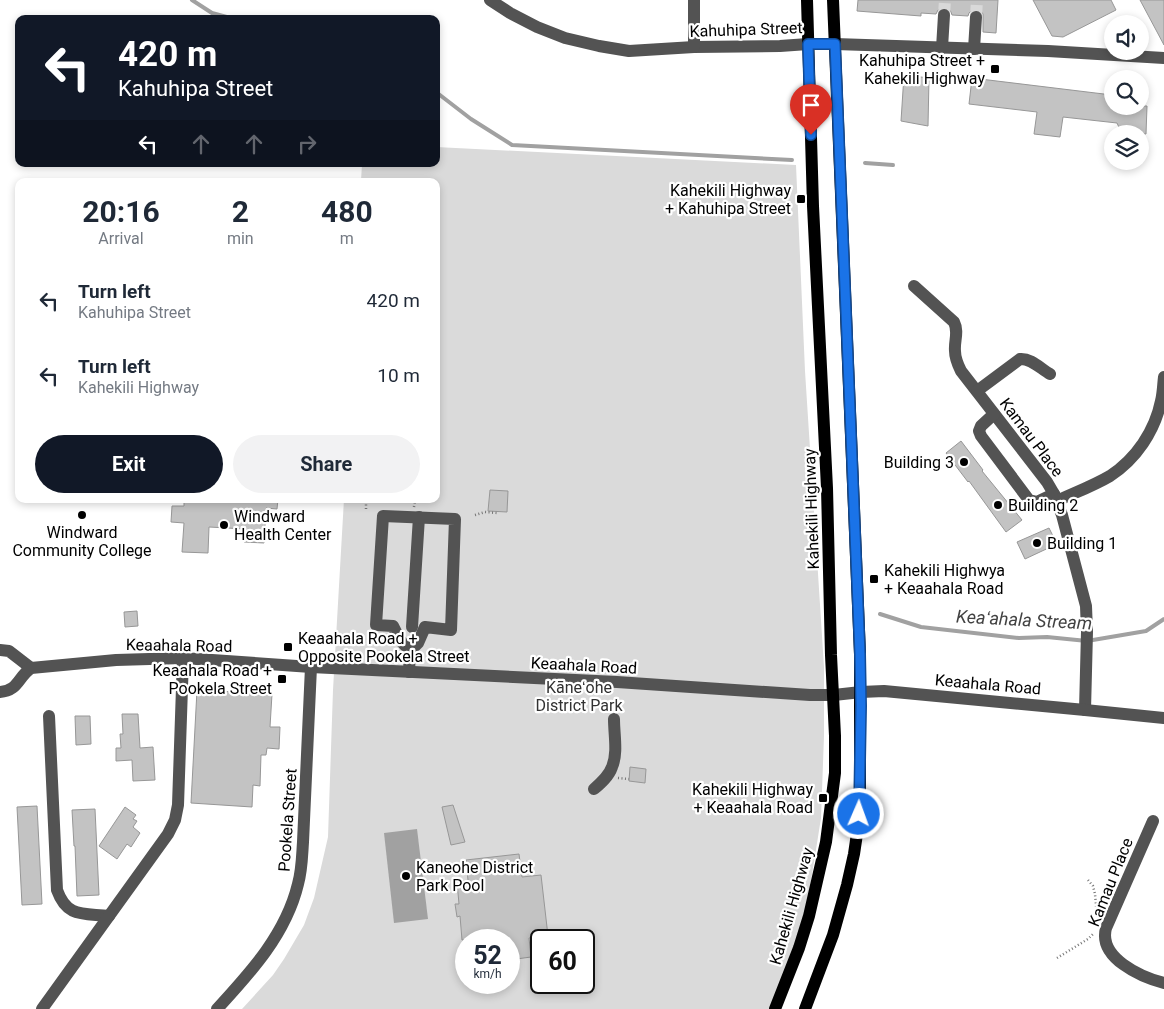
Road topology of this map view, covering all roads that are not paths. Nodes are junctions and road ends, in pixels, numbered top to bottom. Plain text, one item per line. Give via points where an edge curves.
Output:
1 (490, 0) edge
2 (694, 0) edge
3 (807, 0) edge
4 (833, 0) edge
5 (944, 15) tunnel mouth
6 (976, 17) tunnel mouth
7 (808, 44) junction
8 (835, 44) junction
9 (694, 47) junction
10 (942, 48) junction
11 (974, 49) junction
12 (1164, 58) edge
13 (914, 286) dead end
14 (1050, 374) dead end
15 (1164, 377) edge
16 (977, 391) junction
17 (994, 414) junction
18 (1055, 498) junction
19 (419, 518) junction
20 (393, 626) junction
21 (419, 627) junction
22 (0, 650) edge
23 (410, 651) junction
24 (183, 658) junction
25 (311, 667) junction
26 (31, 668) junction
27 (409, 672) junction
28 (0, 692) edge
29 (861, 692) junction
30 (834, 695) junction
31 (1084, 710) junction
32 (49, 716) dead end
33 (1164, 718) edge
34 (614, 719) dead end
35 (594, 789) dead end
36 (1153, 821) dead end
37 (109, 916) junction
38 (1164, 983) edge
39 (42, 1009) edge
40 (217, 1009) edge
41 (775, 1009) edge
42 (805, 1009) edge

1 - 9 street, Kahuhipa Street via 537,27 599,46 629,50
2 - 9 street
3 - 7 main road, Kahekili Highway
4 - 8 main road
5 - 10 street
6 - 11 street
7 - 8 street, Kahuhipa Street
7 - 9 street, Kahuhipa Street
7 - 30 main road, Kahekili Highway
8 - 10 street, Kahuhipa Street
8 - 29 main road
10 - 11 street, Kahuhipa Street
11 - 12 street, Kahuhipa Street
13 - 16 street, Kamau Place via 954,322 957,330 956,360
14 - 16 street via 1026,359 1020,359
15 - 18 street via 1158,413 1140,448 1110,475
16 - 17 street, Kamau Place
17 - 18 street, Kamau Place
17 - 18 street via 980,428 987,443 1030,500 1037,502
18 - 31 street, Kamau Place via 1087,615
19 - 20 street via 383,516 376,625
19 - 21 street
19 - 21 street via 455,519 451,630
20 - 21 street
20 - 23 street
21 - 23 street via 418,643
22 - 26 street via 8,651
23 - 27 street
24 - 25 street, Keaahala Road
24 - 26 street, Keaahala Road
24 - 37 street via 175,820
25 - 27 street, Keaahala Road
25 - 40 street, Pookela Street via 298,885 282,924 263,956
26 - 28 street via 11,690
27 - 30 street, Keaahala Road
29 - 30 street, Keaahala Road
29 - 31 street, Keaahala Road via 884,691
29 - 42 main road via 860,800 854,854 833,935
30 - 41 main road, Kahekili Highway via 835,773 826,842 809,916
31 - 33 street, Keaahala Road
32 - 37 street via 57,890 73,912
34 - 35 street via 612,768
36 - 38 street, Kamau Place via 1102,932 1109,950 1126,966
37 - 39 street

